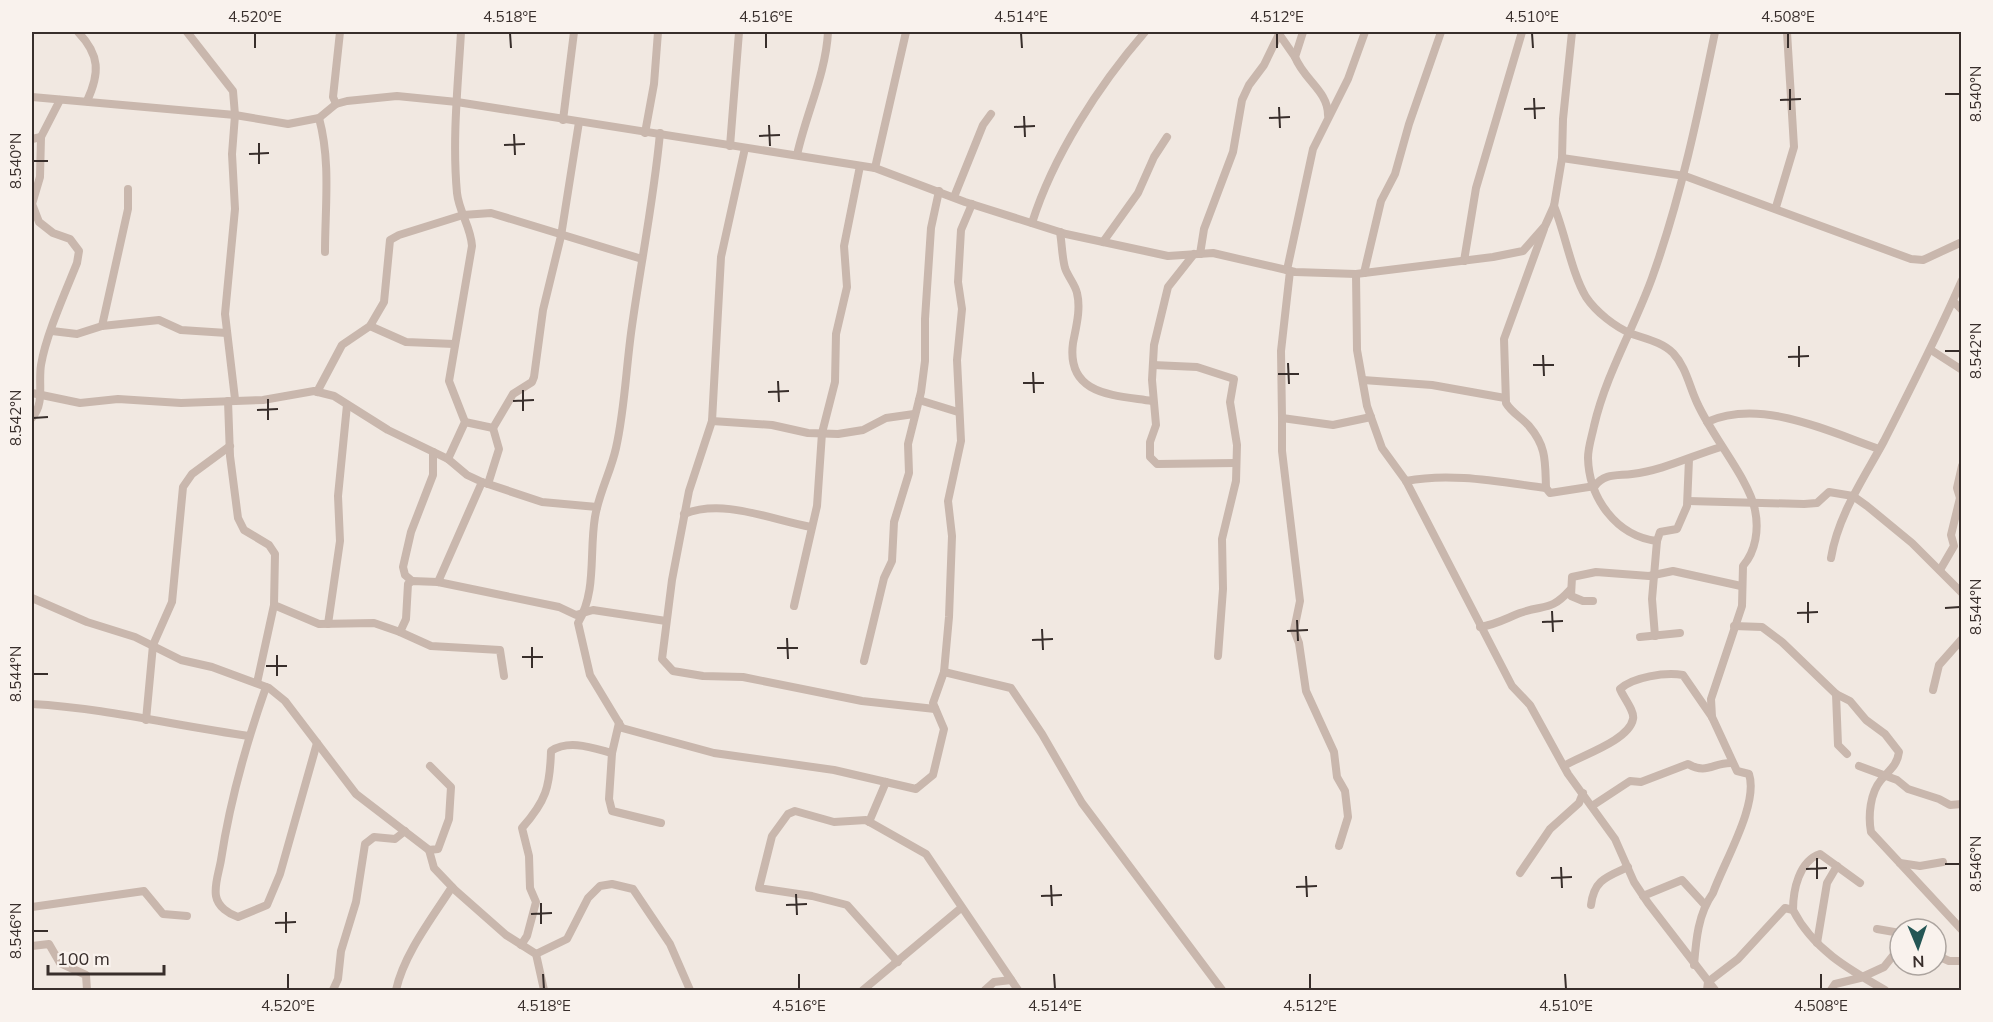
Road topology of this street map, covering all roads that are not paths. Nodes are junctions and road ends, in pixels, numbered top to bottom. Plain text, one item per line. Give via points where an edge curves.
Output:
1 (78, 32) edge
2 (187, 32) edge
3 (340, 32) edge
4 (461, 32) edge
5 (574, 32) edge
6 (658, 32) edge
7 (739, 32) edge
8 (828, 32) edge
9 (906, 32) edge
10 (1145, 32) edge
11 (1303, 32) edge
12 (1365, 32) edge
13 (1441, 32) edge
14 (1522, 32) edge
15 (1572, 32) edge
16 (1715, 32) edge
17 (1787, 32) edge
18 (1280, 33) edge
19 (1295, 57) junction
20 (32, 97) edge
21 (60, 100) junction
22 (87, 101) junction
23 (457, 102) junction
24 (336, 104) junction
25 (991, 114) dead end
26 (235, 115) junction
27 (1328, 117) junction
28 (319, 118) junction
29 (563, 120) junction
30 (579, 122) junction
31 (645, 133) junction
32 (660, 133) junction
33 (40, 137) junction
34 (1167, 137) dead end
35 (32, 139) edge
36 (730, 146) junction
37 (745, 148) junction
38 (797, 155) junction
39 (1562, 158) junction
40 (860, 166) junction
41 (875, 168) junction
42 (1685, 176) junction
43 (128, 189) dead end
44 (939, 191) junction
45 (954, 197) junction
46 (32, 204) edge
47 (972, 204) junction
48 (1554, 206) junction
49 (1776, 207) junction
50 (463, 215) junction
51 (1032, 223) junction
52 (1545, 226) junction
53 (1060, 232) junction
54 (561, 236) junction
55 (1103, 242) junction
56 (1962, 242) edge
57 (1522, 250) junction
58 (325, 252) dead end
59 (1197, 254) junction
60 (1534, 255) junction
61 (642, 259) junction
62 (1464, 261) junction
63 (1289, 271) junction
64 (1360, 274) junction
65 (1962, 280) edge
66 (1953, 301) junction
67 (1962, 310) edge
68 (370, 326) junction
69 (102, 327) junction
70 (52, 331) junction
71 (226, 333) junction
72 (1629, 333) junction
73 (454, 344) junction
74 (1931, 350) junction
75 (1153, 365) junction
76 (1962, 370) edge
77 (1363, 380) junction
78 (317, 392) junction
79 (32, 393) edge
80 (41, 397) junction
81 (1505, 398) junction
82 (231, 400) junction
83 (919, 400) junction
84 (1152, 401) junction
85 (347, 405) junction
86 (958, 412) junction
87 (914, 414) junction
88 (1371, 417) junction
89 (32, 418) edge
90 (1282, 418) junction
91 (712, 421) junction
92 (1707, 422) junction
93 (465, 423) junction
94 (493, 428) junction
95 (822, 434) junction
96 (230, 446) junction
97 (1721, 447) junction
98 (1879, 449) junction
99 (433, 452) junction
100 (448, 459) junction
101 (1689, 459) junction
102 (1236, 464) junction
103 (1962, 466) edge
104 (1406, 481) junction
105 (485, 483) junction
106 (1595, 486) junction
107 (1546, 488) junction
108 (1853, 496) junction
109 (1961, 500) edge
110 (1688, 501) junction
111 (1754, 503) junction
112 (597, 507) junction
113 (684, 514) junction
114 (811, 527) junction
115 (1657, 540) junction
116 (1831, 558) dead end
117 (1940, 570) junction
118 (1654, 574) junction
119 (412, 581) junction
120 (438, 582) junction
121 (1741, 586) junction
122 (1570, 590) junction
123 (1962, 593) edge
124 (32, 598) edge
125 (1593, 601) dead end
126 (274, 605) junction
127 (794, 606) dead end
128 (584, 613) junction
129 (666, 621) junction
130 (328, 624) junction
131 (1734, 626) junction
132 (1480, 627) junction
133 (400, 632) junction
134 (1680, 633) dead end
135 (1654, 636) junction
136 (1640, 637) dead end
137 (1962, 639) edge
138 (153, 645) junction
139 (1218, 656) dead end
140 (864, 661) dead end
141 (944, 672) junction
142 (504, 676) dead end
143 (257, 683) junction
144 (266, 687) junction
145 (1933, 690) dead end
146 (1836, 694) junction
147 (32, 704) edge
148 (935, 709) junction
149 (1712, 717) junction
150 (146, 720) junction
151 (619, 723) junction
152 (249, 736) junction
153 (317, 743) junction
154 (612, 753) junction
155 (1847, 754) dead end
156 (1732, 763) junction
157 (430, 766) dead end
158 (1564, 766) junction
159 (1858, 766) dead end
160 (1885, 777) junction
161 (886, 782) junction
162 (1582, 793) junction
163 (1962, 804) edge
164 (1592, 806) junction
165 (869, 822) junction
166 (661, 824) dead end
167 (405, 831) junction
168 (1339, 846) dead end
169 (429, 850) junction
170 (1943, 862) dead end
171 (1900, 863) junction
172 (1837, 866) junction
173 (1628, 867) junction
174 (1520, 873) dead end
175 (1860, 883) dead end
176 (452, 887) junction
177 (1643, 896) junction
178 (1591, 905) dead end
179 (1705, 905) junction
180 (32, 907) edge
181 (961, 908) junction
182 (1792, 910) junction
183 (187, 916) dead end
184 (1960, 924) edge
185 (1877, 930) dead end
186 (1888, 931) edge
187 (1817, 943) junction
188 (521, 945) junction
189 (32, 946) edge
190 (536, 954) junction
191 (898, 962) junction
192 (1888, 962) edge
193 (1694, 965) junction
194 (1860, 978) junction
195 (1011, 980) junction
196 (1707, 986) edge
197 (87, 990) edge
198 (333, 990) edge
199 (396, 990) edge
200 (544, 990) edge
201 (690, 990) edge
202 (863, 990) edge
203 (985, 990) edge
204 (1018, 990) edge
205 (1222, 990) edge
206 (1715, 990) edge
207 (1831, 990) edge
208 (1885, 990) edge

1 - 22 street via 95,55 97,67
2 - 26 street via 233,90
3 - 24 street via 333,97
4 - 23 street
5 - 29 street
6 - 31 street
7 - 36 street
8 - 38 street via 823,68
9 - 41 street
10 - 51 street via 1101,90 1052,168
11 - 19 street
12 - 27 street via 1348,79
13 - 64 street
14 - 62 street via 1476,188
15 - 39 street
16 - 42 street
17 - 49 street via 1794,147
18 - 19 street
18 - 59 street via 1242,100 1233,152
19 - 27 street via 1327,101
20 - 21 street
21 - 22 street
21 - 33 street
22 - 26 street
23 - 24 street via 397,96
23 - 29 street
23 - 50 street via 455,165
24 - 28 street
25 - 45 street
26 - 28 street via 288,124
26 - 71 street via 235,209 225,294
27 - 63 street via 1313,148
28 - 58 street via 327,166
29 - 30 street
30 - 31 street
30 - 54 street
31 - 32 street
32 - 36 street
32 - 61 street via 655,191
33 - 35 street
33 - 46 street via 40,177
34 - 55 street via 1138,193
36 - 37 street
37 - 38 street
37 - 91 street via 722,257
38 - 40 street
39 - 42 street
39 - 48 street
40 - 41 street
40 - 95 street via 844,246 847,287 836,334 835,382
41 - 44 street
42 - 49 street
42 - 72 street via 1652,279
43 - 69 street via 126,219
44 - 45 street
44 - 83 street via 932,228 925,362
45 - 47 street
46 - 70 street via 39,222 70,239 79,251
47 - 51 street
47 - 86 street via 961,230
48 - 52 street
48 - 72 street via 1587,297 1603,315
49 - 56 street via 1911,259 1923,260
50 - 54 street via 491,213
50 - 68 street via 390,240 386,293
50 - 73 street via 472,246
51 - 53 street
52 - 57 street
52 - 60 street
53 - 55 street
53 - 84 street via 1065,268 1077,292 1073,347 1077,375 1088,387 1108,394
54 - 61 street
54 - 94 street via 543,310 534,377 513,394
55 - 59 street via 1168,256
57 - 60 street
57 - 62 street
59 - 63 street via 1213,253
59 - 75 street via 1168,287
60 - 81 street via 1504,339
61 - 112 street via 616,449
62 - 64 street
63 - 64 street
63 - 90 street via 1281,351
64 - 77 street via 1356,340
65 - 66 street
66 - 67 street
66 - 74 street
68 - 73 street via 406,342
68 - 78 street via 342,345
69 - 70 street via 77,334
69 - 71 street via 159,320 181,330
70 - 80 street via 39,377
71 - 82 street
72 - 92 street via 1665,346 1673,353 1684,368
72 - 106 street via 1600,399 1588,453
73 - 93 street via 449,386
74 - 76 street
74 - 98 street
75 - 84 street
75 - 102 street via 1197,367 1234,379 1230,402
77 - 81 street via 1432,385
77 - 88 street
78 - 82 street
78 - 85 street via 334,396
79 - 80 street
80 - 82 street via 80,404 118,399 181,403
80 - 89 street
81 - 107 street via 1507,406 1529,426 1540,444 1547,463
82 - 96 street
83 - 86 street
83 - 87 street
84 - 102 street via 1156,425 1150,457 1157,464
85 - 99 street
85 - 130 street via 338,496 340,541
86 - 141 street via 960,441 948,501 952,536
87 - 95 street via 886,418 863,430
87 - 140 street via 908,444 909,473 894,522 892,561 884,578
88 - 90 street via 1334,425
88 - 104 street via 1382,448
90 - 168 street via 1282,451 1300,601 1294,630 1306,691 1334,752 1337,777 1345,791 1348,817
91 - 95 street via 772,425
91 - 113 street
92 - 97 street
92 - 98 street via 1724,415 1760,414 1791,419
93 - 94 street
93 - 100 street
94 - 105 street via 499,449
95 - 114 street via 817,506
96 - 126 street via 240,525 270,544 275,554
96 - 138 street via 192,474 183,487 172,602
97 - 101 street
97 - 111 street
98 - 108 street
99 - 100 street
99 - 119 street via 433,475 411,532 403,567
100 - 105 street via 467,475
101 - 106 street via 1673,466 1609,476
101 - 110 street
102 - 139 street via 1234,495 1222,539
103 - 109 street via 1957,488
104 - 107 street via 1429,477
104 - 132 street
105 - 112 street via 542,502
105 - 120 street
106 - 107 street via 1550,493
106 - 115 street via 1599,502 1621,529
108 - 111 street via 1829,492 1817,503
108 - 116 street via 1837,531
108 - 117 street
109 - 117 street via 1951,535 1954,546
110 - 111 street
110 - 115 street via 1677,529 1660,532
111 - 121 street via 1756,535 1751,557 1743,566
112 - 128 street
113 - 114 street via 711,508
113 - 129 street
114 - 127 street
115 - 118 street
117 - 123 street
118 - 121 street via 1673,571
118 - 122 street via 1581,574 1572,577
118 - 135 street
119 - 120 street
119 - 133 street via 408,584 406,619
120 - 128 street via 559,607 576,615
121 - 131 street via 1742,606
122 - 125 street via 1571,596
122 - 132 street via 1549,608 1523,612
124 - 138 street
126 - 130 street
126 - 143 street
128 - 129 street via 593,610
128 - 151 street via 578,624 582,651 590,675
129 - 148 street via 662,659 673,671 743,677 862,701
130 - 133 street via 374,623
131 - 146 street via 1762,627
131 - 149 street via 1712,699
132 - 158 street via 1512,686 1540,721
133 - 142 street via 431,646 500,650
134 - 135 street
135 - 136 street
137 - 145 street via 1938,664
138 - 143 street via 181,660
138 - 150 street
141 - 148 street via 933,704
141 - 205 street via 1011,688 1082,803
143 - 144 street
144 - 152 street
144 - 153 street via 285,700
146 - 155 street via 1838,745
146 - 160 street via 1850,701 1899,752 1898,760
147 - 150 street via 75,706
148 - 161 street via 944,729 933,775 916,789
149 - 156 street
149 - 158 street via 1683,675 1657,674 1626,683 1620,689 1632,712 1630,726 1608,745
150 - 152 street
151 - 154 street
151 - 161 street via 622,728 645,736 714,753 834,770
152 - 153 street via 233,792 216,887 216,899 227,913 238,917 267,905 280,874
153 - 167 street via 356,794
154 - 166 street via 612,811
154 - 188 street via 581,745 551,751 551,773 541,807 522,828 529,856 530,888 536,902
156 - 164 street via 1704,770 1688,764 1641,782 1630,781
156 - 179 street via 1737,771 1749,774 1749,806
157 - 169 street via 451,787 449,819 438,849
158 - 162 street
159 - 160 street
160 - 163 street via 1950,805
160 - 171 street via 1875,790 1869,820 1871,832
161 - 165 street
162 - 164 street
162 - 174 street via 1579,803 1550,829
164 - 173 street via 1615,839
165 - 181 street via 926,854
165 - 191 street via 834,822 795,811 788,814 772,836 759,888 847,904
167 - 169 street
167 - 198 street via 395,839 374,837 365,844 356,902
169 - 176 street via 434,868
170 - 171 street via 1920,867
171 - 184 street
172 - 175 street
172 - 182 street via 1820,854 1812,857 1793,895
172 - 187 street via 1827,883
173 - 177 street
173 - 178 street via 1604,879 1593,890
176 - 188 street
176 - 199 street via 428,924
177 - 179 street via 1682,880
177 - 193 street
179 - 193 street via 1696,937
180 - 183 street via 144,891 163,914
181 - 191 street
181 - 195 street
182 - 187 street
182 - 196 street via 1785,908
185 - 186 street
187 - 194 street via 1828,956
188 - 190 street
189 - 197 street via 49,944 60,963 86,975
190 - 200 street
190 - 201 street via 567,939 588,898 600,886 624,885 633,889 670,944
191 - 202 street
192 - 194 street
193 - 196 street
194 - 207 street via 1834,984
194 - 208 street
195 - 203 street via 994,982
195 - 204 street
196 - 206 street

